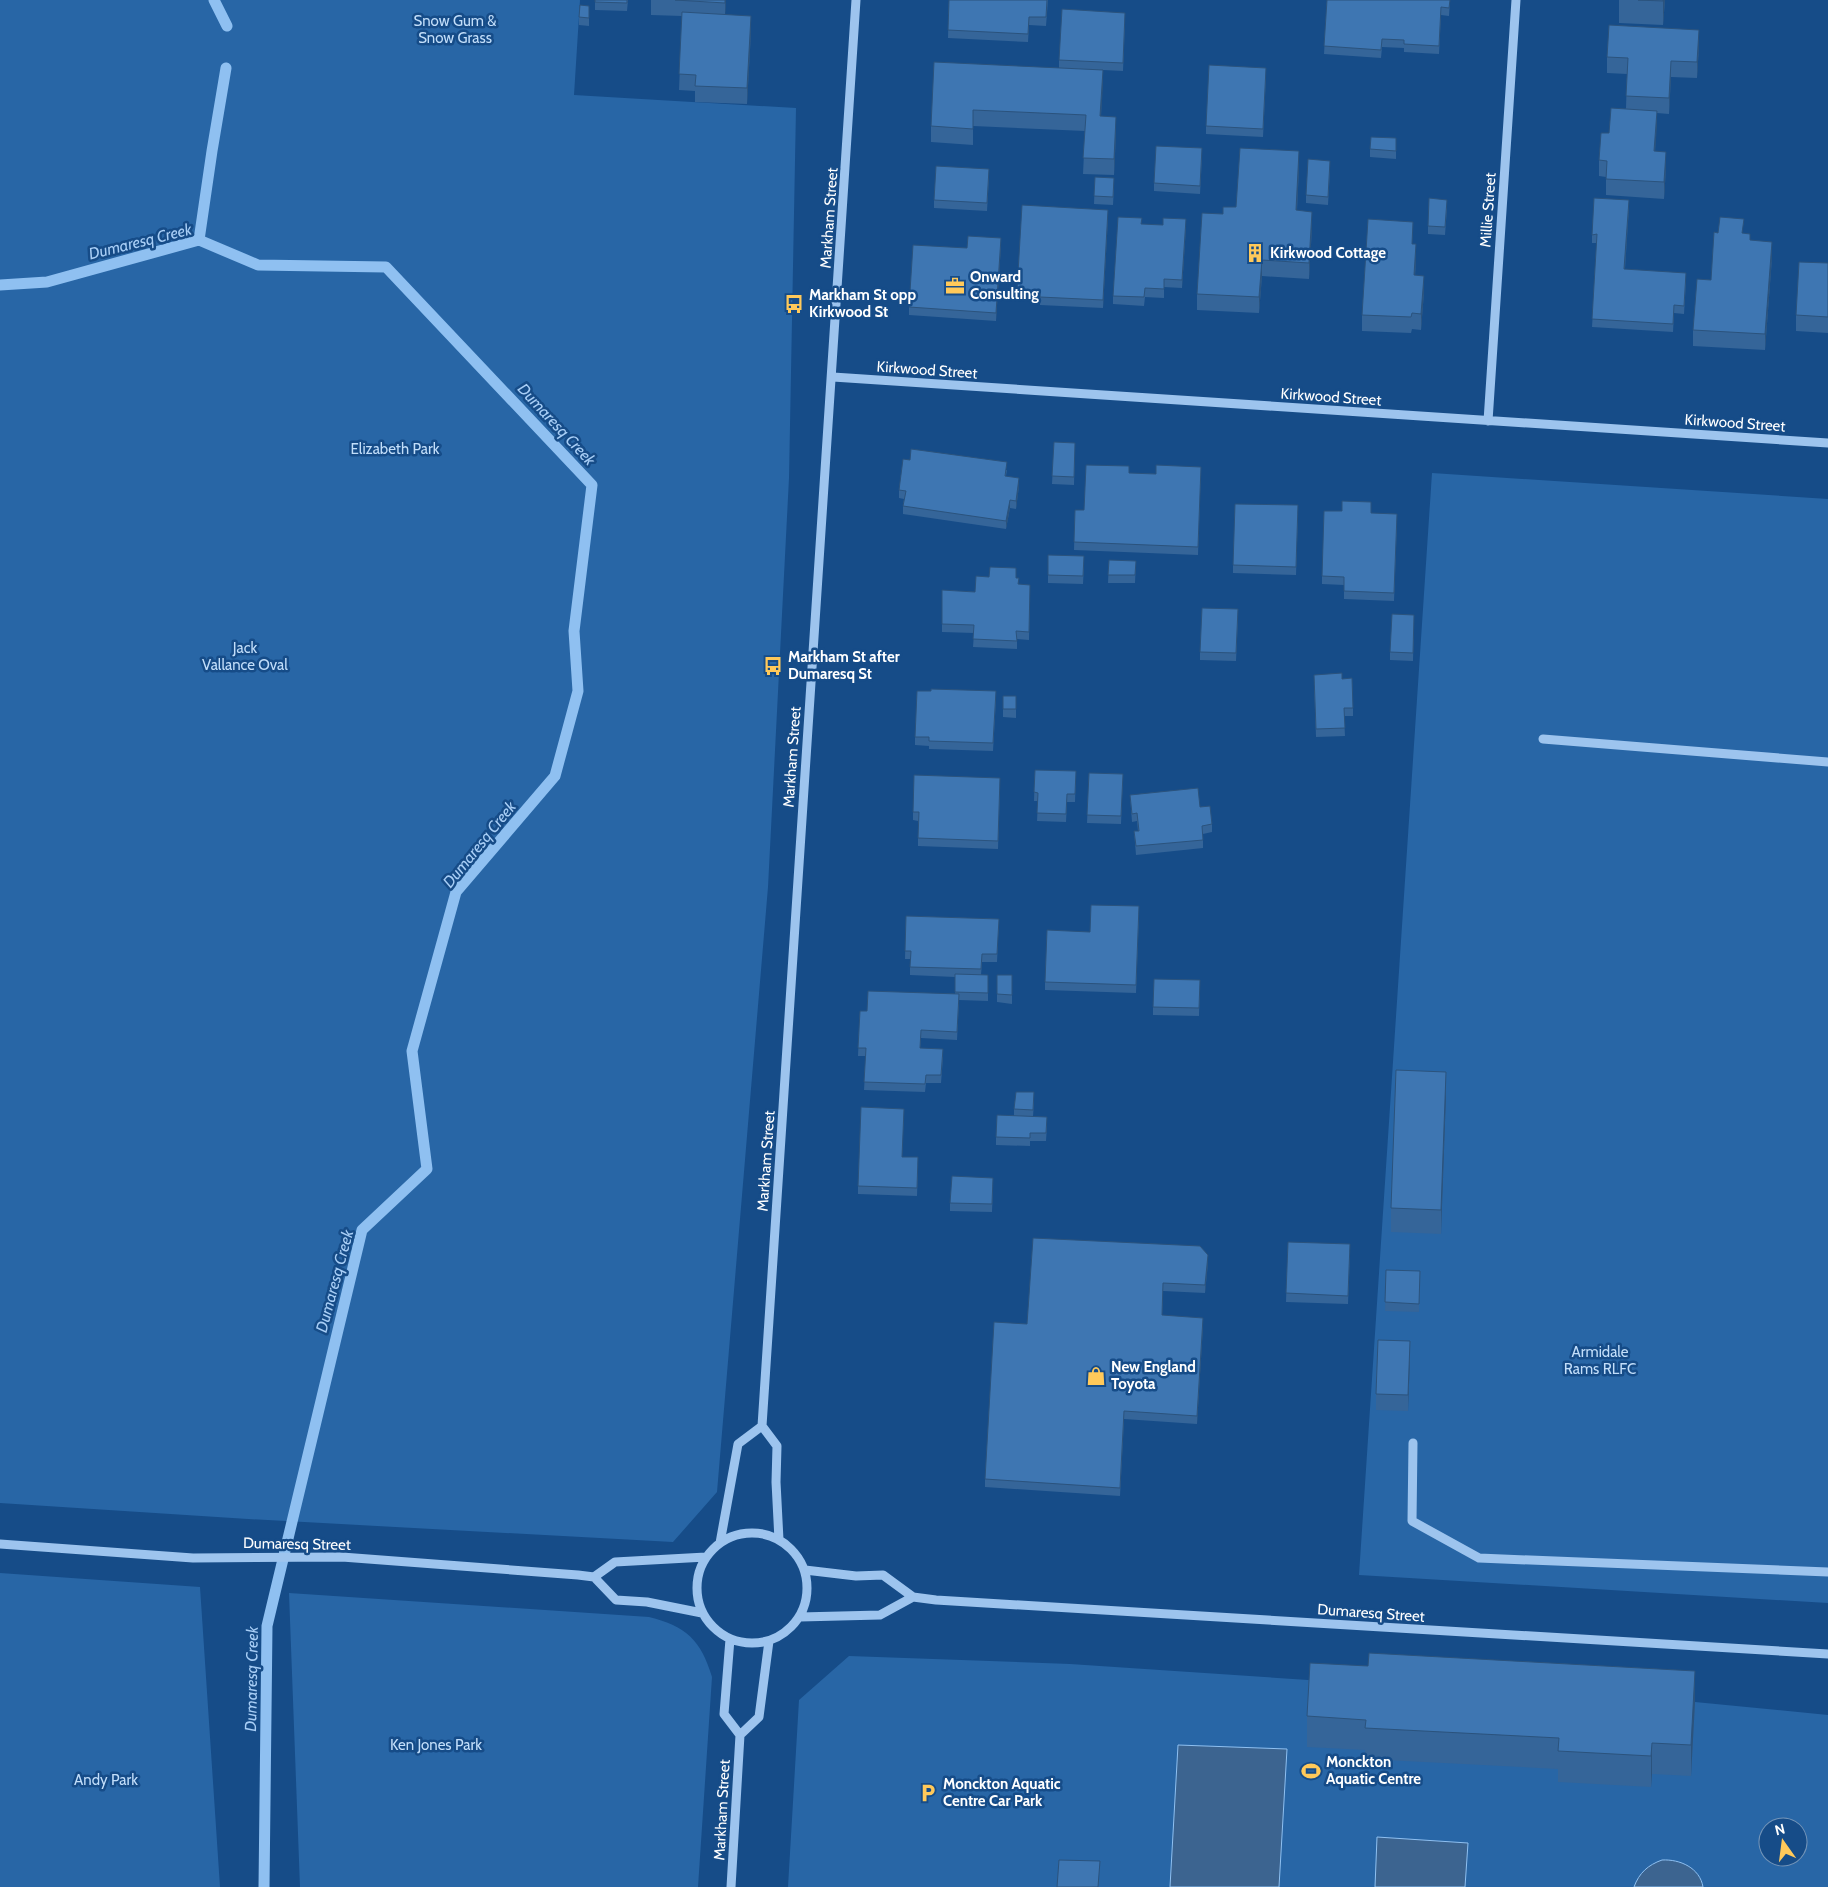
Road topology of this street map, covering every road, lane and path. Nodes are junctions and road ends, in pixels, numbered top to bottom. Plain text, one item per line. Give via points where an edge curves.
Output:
1 (856, 0) edge
2 (1516, 0) edge
3 (833, 377) junction
4 (1488, 421) junction
5 (1828, 443) edge
6 (1544, 738) dead end
7 (1828, 762) edge
8 (762, 1426) junction
9 (1413, 1443) dead end
10 (779, 1540) junction
11 (720, 1543) junction
12 (0, 1544) edge
13 (706, 1557) junction
14 (805, 1570) junction
15 (1828, 1572) edge
16 (594, 1577) junction
17 (913, 1597) junction
18 (702, 1613) junction
19 (800, 1617) junction
20 (730, 1639) junction
21 (769, 1641) junction
22 (1828, 1654) edge
23 (740, 1735) junction
24 (731, 1887) edge

1 - 3 street, Markham Street
2 - 4 street, Millie Street
3 - 4 street, Kirkwood Street
3 - 8 street, Markham Street via 823,481
4 - 5 street, Kirkwood Street
6 - 7 street
8 - 10 street via 777,1446
8 - 11 street via 738,1444
9 - 15 street via 1412,1521 1479,1558
10 - 11 street via 760,1533 739,1534
10 - 14 street via 795,1553
11 - 13 street
12 - 16 street, Dumaresq Street via 193,1558 342,1558
13 - 16 street via 616,1562
13 - 18 street via 698,1574 697,1594
14 - 17 street via 856,1576 883,1575
14 - 19 street via 808,1594
16 - 18 street via 616,1600 647,1602
17 - 19 street via 880,1615
17 - 22 street, Dumaresq Street
18 - 20 street via 713,1629
19 - 21 street via 787,1632
20 - 21 street via 749,1644
20 - 23 street via 724,1714
21 - 23 street via 759,1717
23 - 24 street, Markham Street

